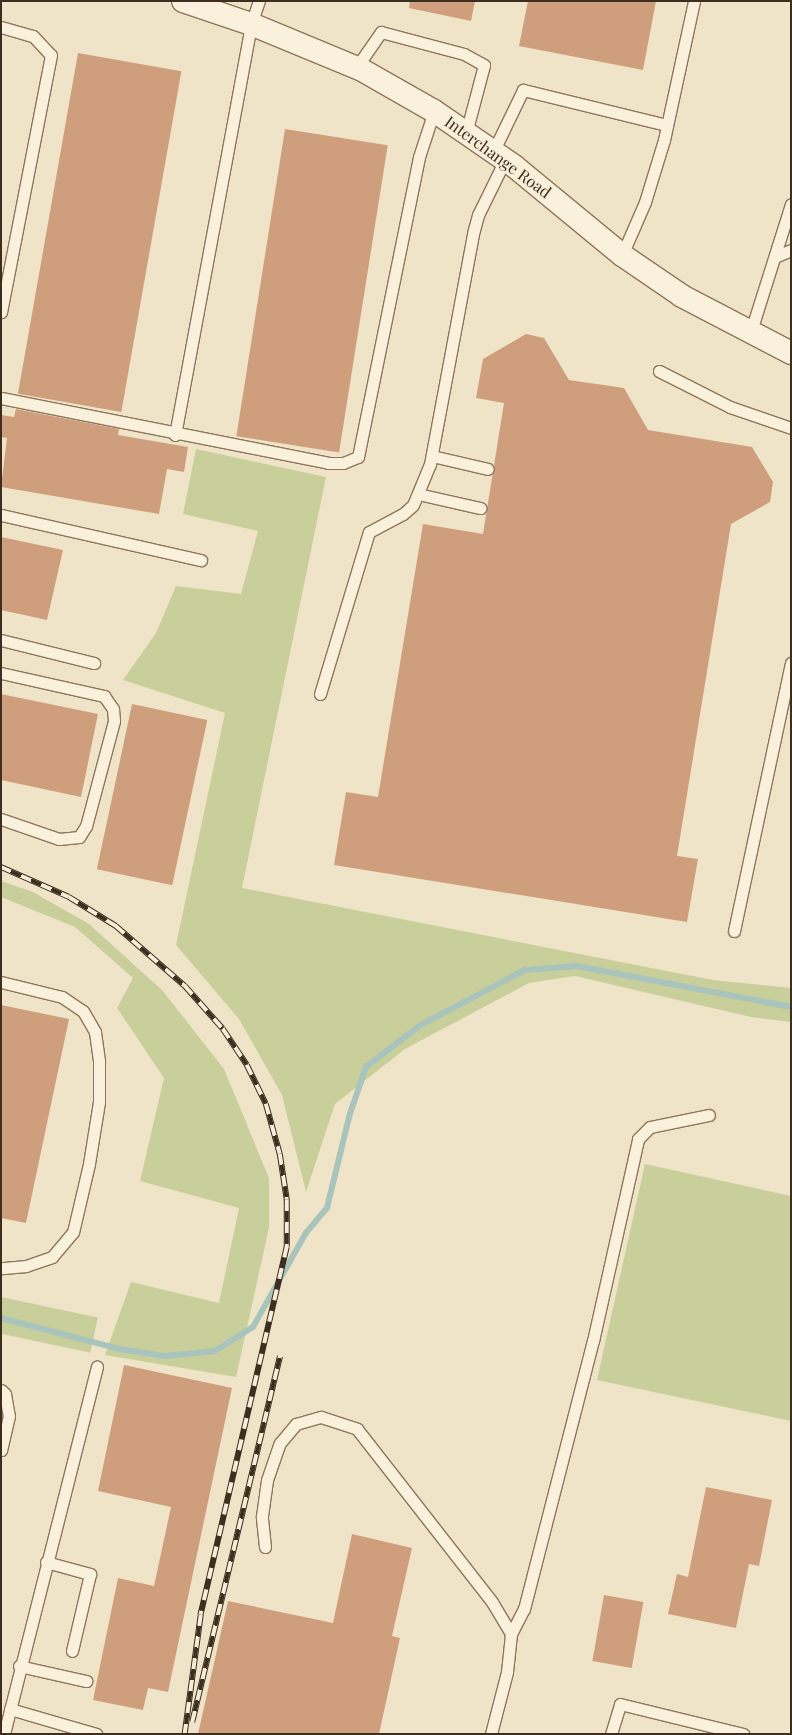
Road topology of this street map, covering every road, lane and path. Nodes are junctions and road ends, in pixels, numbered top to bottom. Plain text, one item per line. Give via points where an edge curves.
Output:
1 (183, 1) edge
2 (259, 1) edge
3 (694, 1) edge
4 (251, 24) junction
5 (1, 27) edge
6 (356, 68) junction
7 (434, 111) junction
8 (667, 125) junction
9 (466, 133) junction
10 (500, 156) junction
11 (791, 204) edge
12 (791, 250) edge
13 (622, 255) junction
14 (777, 256) junction
15 (1, 312) edge
16 (750, 334) junction
17 (791, 353) edge
18 (659, 371) dead end
19 (1, 398) edge
20 (791, 428) edge
21 (176, 435) junction
22 (432, 456) junction
23 (488, 469) dead end
24 (418, 494) junction
25 (480, 508) dead end
26 (1, 515) edge
27 (201, 560) dead end
28 (1, 640) edge
29 (94, 662) dead end
30 (791, 663) edge
31 (1, 674) edge
32 (320, 694) dead end
33 (1, 819) edge
34 (734, 931) dead end
35 (1, 982) edge
36 (708, 1115) dead end
37 (1, 1268) edge
38 (97, 1367) dead end
39 (1, 1390) edge
40 (1, 1450) edge
41 (265, 1547) dead end
42 (46, 1562) junction
43 (511, 1634) junction
44 (72, 1651) dead end
45 (19, 1666) junction
46 (86, 1681) dead end
47 (10, 1710) junction
48 (4, 1734) edge
49 (96, 1734) edge
50 (491, 1734) edge
51 (611, 1734) edge
52 (743, 1734) edge

1 - 4 street, Interchange Road
2 - 4 lane
3 - 8 lane
4 - 6 street, Interchange Road
4 - 21 lane
5 - 15 lane via 33,36 51,55
6 - 7 street, Interchange Road
6 - 9 lane via 381,32 464,54 484,65
7 - 9 street, Interchange Road
7 - 21 lane via 419,157 358,457 343,463 328,463
8 - 10 lane via 523,90
8 - 13 lane via 645,202
9 - 10 street, Interchange Road
10 - 13 street, Interchange Road
10 - 22 lane via 474,230
11 - 14 lane
12 - 14 lane
13 - 16 street, Interchange Road via 682,296
14 - 16 lane
16 - 17 street, Interchange Road
18 - 20 lane via 730,407
19 - 21 lane
22 - 23 lane
22 - 24 lane
24 - 25 lane
24 - 32 lane via 403,514 369,532
26 - 27 lane
28 - 29 lane
30 - 34 lane
31 - 33 lane via 104,696 113,710 114,721 86,826 79,837 59,839
35 - 37 lane via 62,997 83,1011 95,1032 99,1062 99,1102 73,1232 52,1257 26,1266
36 - 43 lane via 650,1127 638,1139 593,1341 526,1600
38 - 42 lane
39 - 40 lane via 5,1394 9,1416
41 - 43 lane via 262,1516 266,1480 280,1443 296,1424 322,1417 357,1429 492,1602
42 - 44 lane via 90,1574
42 - 45 lane
43 - 50 lane via 507,1672
45 - 46 lane
45 - 47 lane
47 - 48 lane
47 - 49 lane
51 - 52 lane via 620,1704

